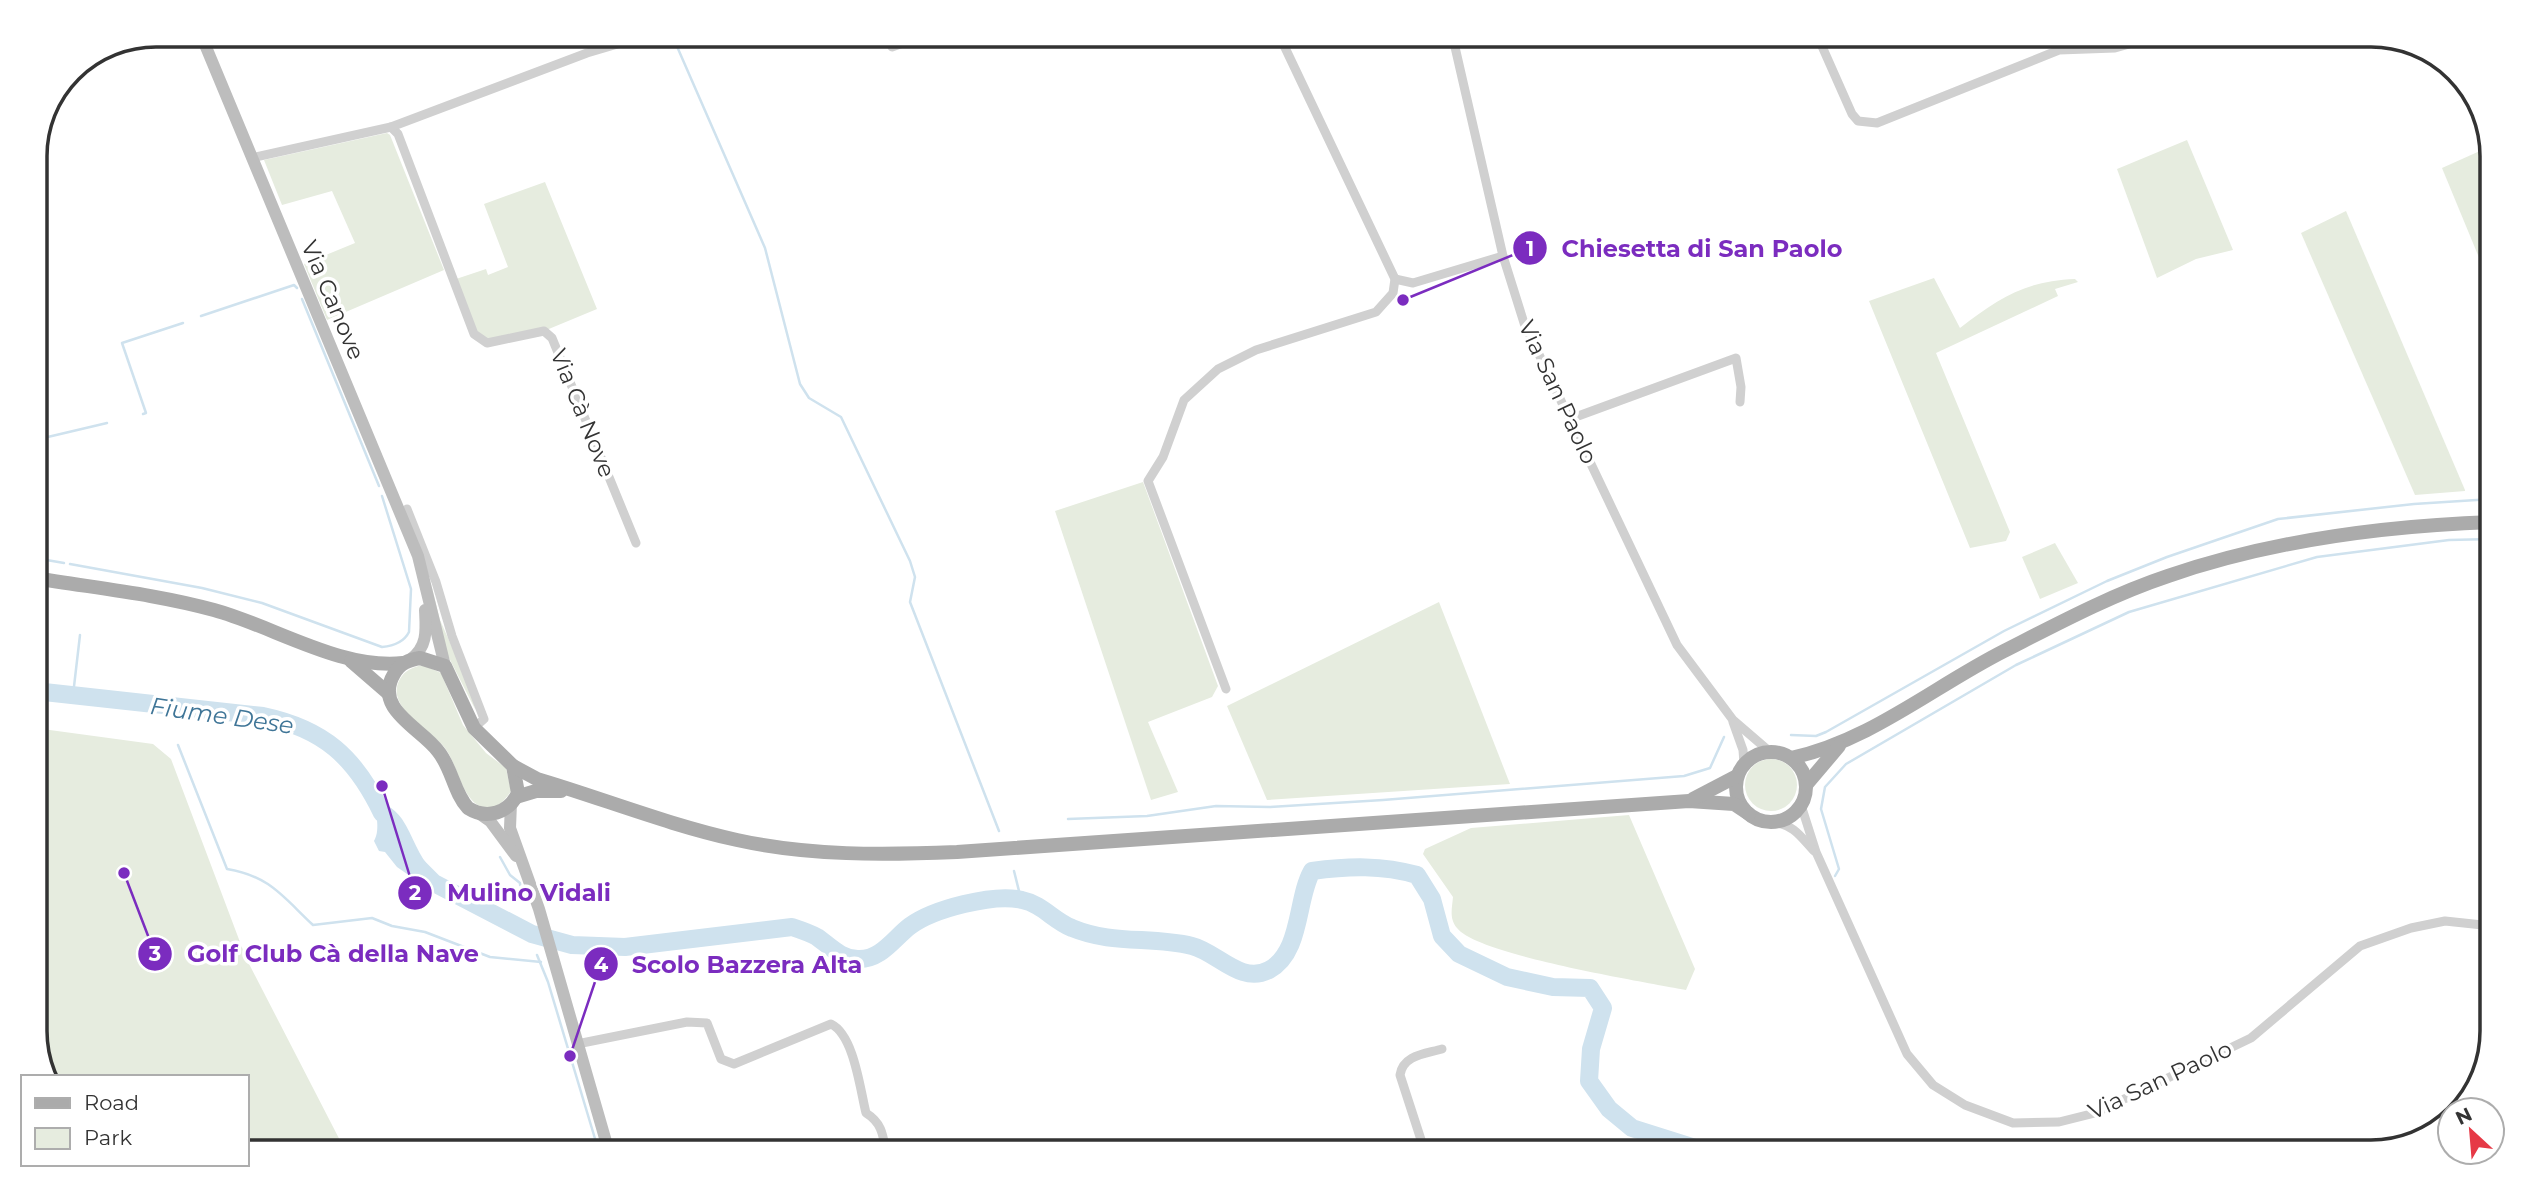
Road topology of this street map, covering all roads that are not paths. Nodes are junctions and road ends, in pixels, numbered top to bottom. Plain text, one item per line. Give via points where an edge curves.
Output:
1 (206, 47) edge
2 (607, 47) edge
3 (1285, 47) edge
4 (1457, 47) edge
5 (1821, 47) edge
6 (2119, 47) edge
7 (391, 127) junction
8 (251, 158) junction
9 (1503, 256) junction
10 (1395, 279) junction
11 (1740, 402) dead end
12 (1570, 419) junction
13 (407, 509) dead end
14 (2480, 522) edge
15 (636, 543) dead end
16 (47, 580) edge
17 (425, 582) junction
18 (347, 658) junction
19 (407, 661) junction
20 (445, 666) junction
21 (1226, 689) dead end
22 (388, 693) junction
23 (1733, 720) junction
24 (474, 728) junction
25 (1840, 745) junction
26 (1769, 751) junction
27 (1791, 758) junction
28 (513, 766) junction
29 (1741, 770) junction
30 (1806, 785) junction
31 (590, 794) junction
32 (513, 800) junction
33 (1689, 802) junction
34 (1801, 805) junction
35 (480, 814) junction
36 (1748, 814) junction
37 (1774, 822) junction
38 (1816, 852) junction
39 (528, 874) junction
40 (2480, 925) edge
41 (577, 1044) junction
42 (1442, 1049) dead end
43 (605, 1140) edge
44 (884, 1140) edge
45 (1421, 1140) edge

1 - 8 street, Via Canove
2 - 7 street
3 - 10 street
4 - 9 street, Via San Paolo
5 - 6 street via 1852,114 1858,121 1878,123 2059,50
7 - 8 street
7 - 15 street, Via Cà Nove via 398,134 474,334 487,344 544,331 552,338
8 - 17 street, Via Canove
9 - 10 street via 1413,283
9 - 12 street, Via San Paolo via 1524,323
10 - 21 street via 1393,293 1376,312 1256,350 1218,369 1184,400 1163,457 1148,481
11 - 12 street via 1736,358
12 - 23 street, Via San Paolo via 1677,645
13 - 24 street via 479,700 484,719
14 - 25 main road via 2313,539 2166,576 2003,651
16 - 18 main road via 212,609
17 - 19 street, Via Canove via 426,637 419,653
17 - 20 street, Via Canove
18 - 19 main road
18 - 22 main road
19 - 20 main road via 429,659
19 - 22 main road via 392,677
20 - 24 main road
22 - 35 main road via 396,711 439,751 462,802
23 - 26 street, Via San Paolo
23 - 29 street, Via San Paolo via 1743,750
24 - 28 main road
25 - 27 main road
25 - 30 main road
26 - 27 main road
26 - 29 main road via 1751,757
27 - 30 main road via 1799,765
28 - 31 main road via 523,774
28 - 32 main road via 518,782
29 - 33 main road
29 - 36 main road via 1737,797
30 - 34 main road
31 - 32 main road via 536,791
31 - 33 main road via 654,818 740,841 890,853
32 - 35 main road via 499,813
32 - 39 street via 510,828
33 - 36 main road via 1734,804
34 - 37 main road
34 - 38 street, Via San Paolo
35 - 39 street via 495,827
36 - 37 main road
37 - 38 street, Via San Paolo via 1788,824
38 - 40 street, Via San Paolo via 1907,1054 1933,1085 1965,1105 2013,1123 2059,1122 2095,1113 2251,1038 2360,946 2445,921
39 - 41 street
41 - 43 street
41 - 44 street via 708,1023 721,1059 734,1064 831,1024 847,1039 866,1113 883,1130
42 - 45 street via 1402,1065 1400,1075

